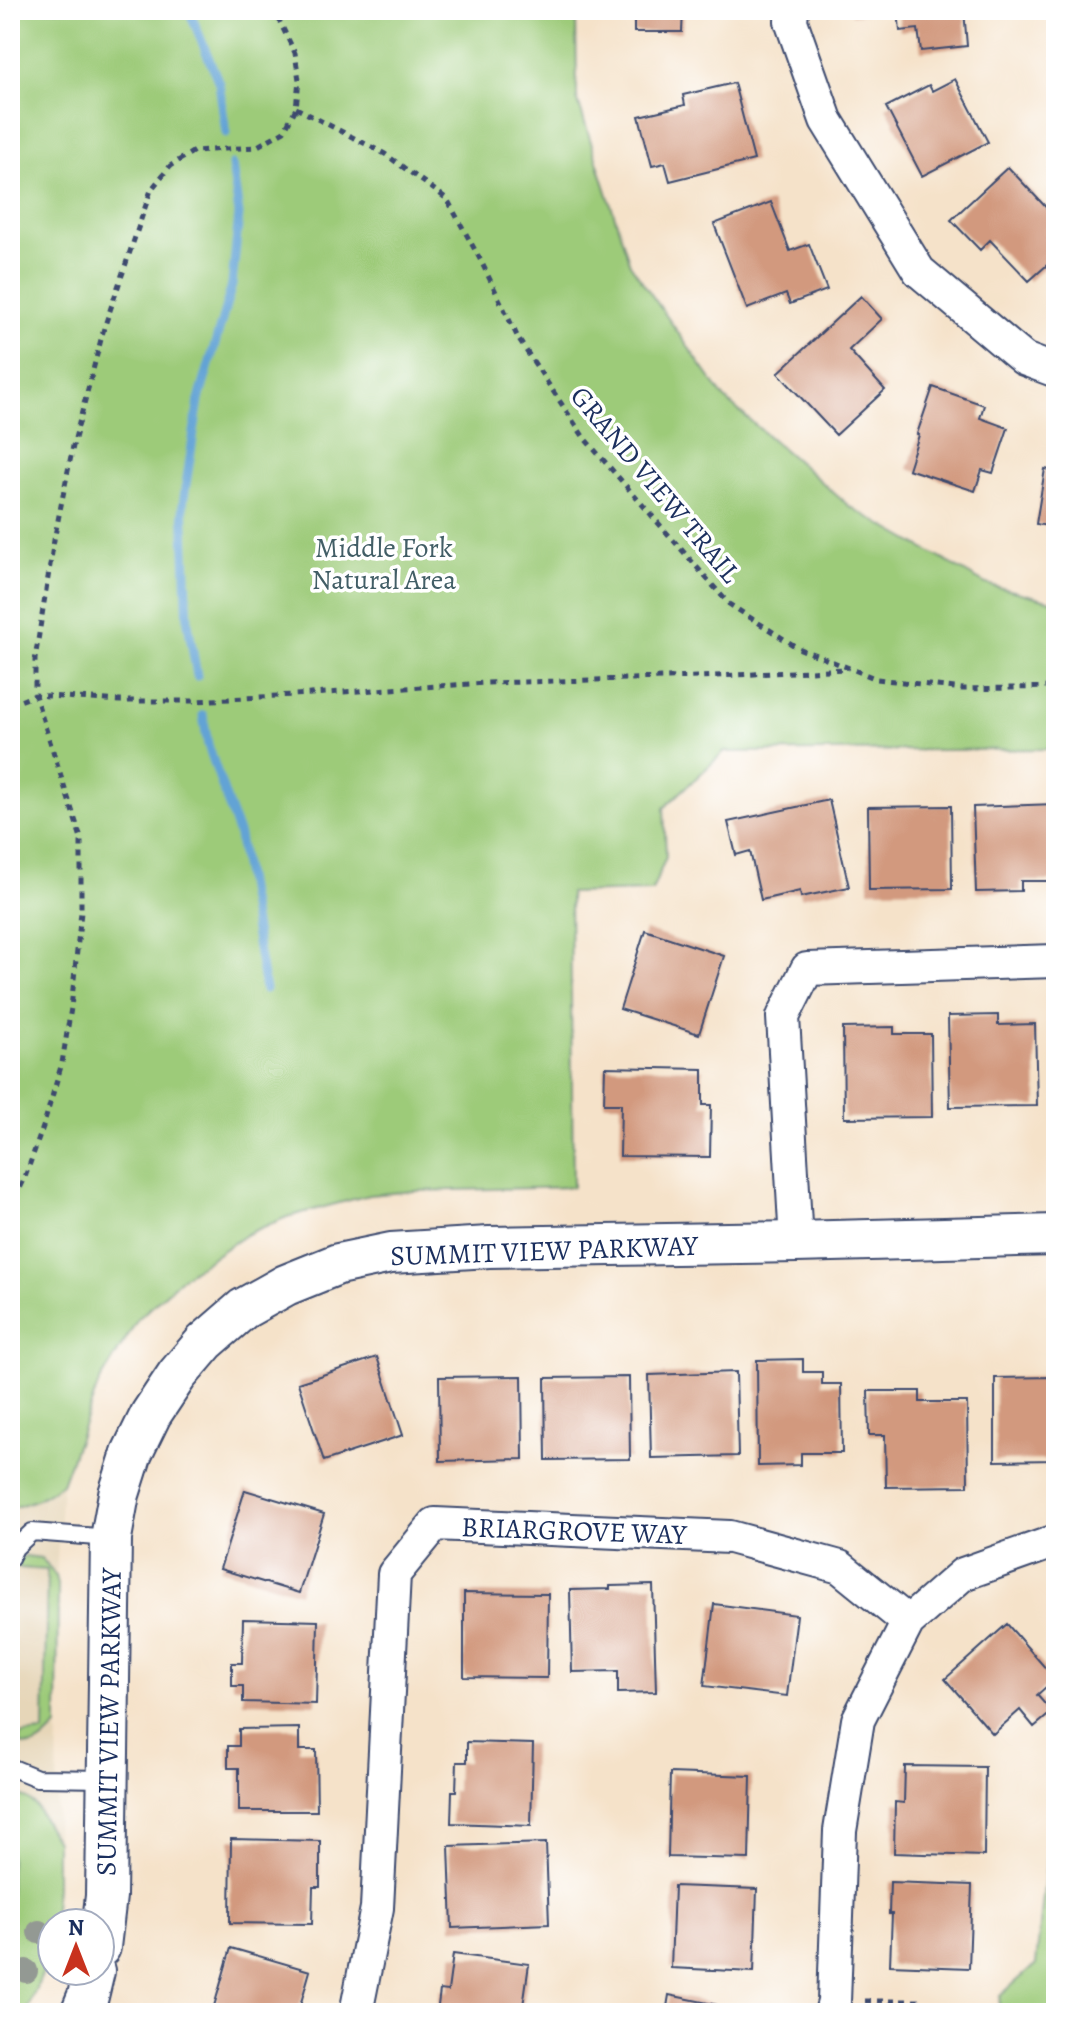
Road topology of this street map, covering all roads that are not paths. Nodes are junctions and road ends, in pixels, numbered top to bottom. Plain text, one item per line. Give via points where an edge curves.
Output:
1 (792, 10) edge
2 (1056, 371) edge
3 (1056, 961) edge
4 (1056, 1235) edge
5 (796, 1242) junction
6 (111, 1538) junction
7 (1056, 1541) edge
8 (10, 1558) edge
9 (908, 1622) junction
10 (10, 1767) edge
11 (106, 1779) junction
12 (105, 1907) edge
13 (90, 1987) edge
14 (833, 2007) edge
15 (81, 2013) edge
16 (356, 2013) edge

1 - 2 street via 791,21 826,120 919,271 1024,359
3 - 5 street via 807,969 783,1017
4 - 5 street, SUMMIT VIEW PARKWAY
5 - 6 street, SUMMIT VIEW PARKWAY via 391,1253 338,1264 286,1285 243,1309 177,1375 132,1453
6 - 8 lane via 32,1532
6 - 11 street, SUMMIT VIEW PARKWAY
7 - 9 street via 963,1574
9 - 14 street via 858,1720 840,1831
9 - 16 street, BRIARGROVE WAY via 840,1567 730,1537 435,1524 394,1574 377,1908
10 - 11 lane via 37,1778
11 - 12 street, SUMMIT VIEW PARKWAY
13 - 15 street

